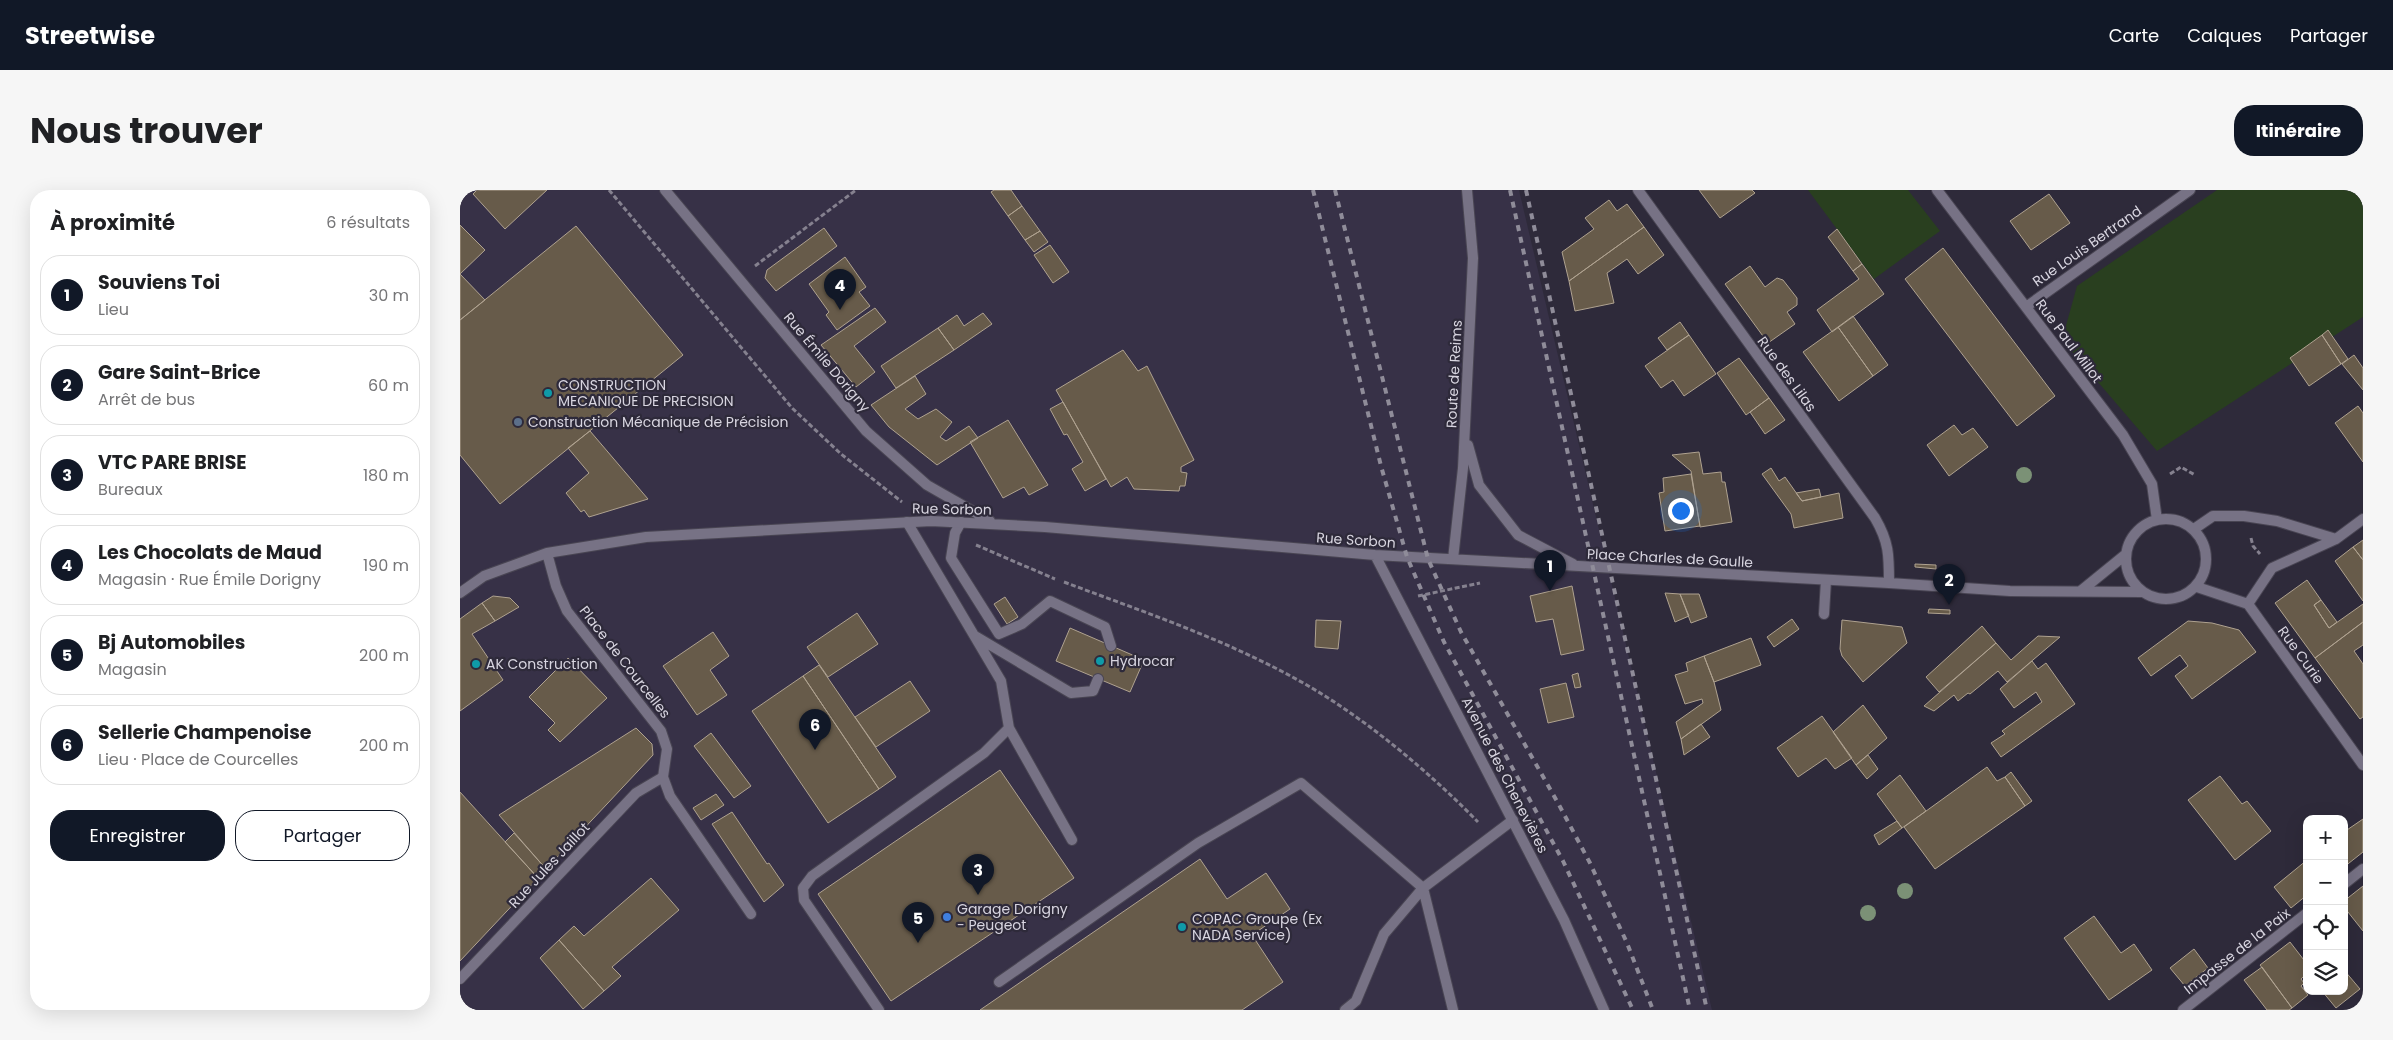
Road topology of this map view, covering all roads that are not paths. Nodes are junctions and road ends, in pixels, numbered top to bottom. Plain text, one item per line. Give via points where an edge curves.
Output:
1 (665, 190) edge
2 (1467, 190) edge
3 (1638, 190) edge
4 (1937, 190) edge
5 (2190, 190) edge
6 (2026, 307) junction
7 (1465, 435) junction
8 (2363, 519) edge
9 (2156, 520) junction
10 (908, 522) junction
11 (962, 522) junction
12 (993, 523) junction
13 (2194, 529) junction
14 (2336, 539) junction
15 (547, 553) junction
16 (2125, 555) junction
17 (1375, 556) junction
18 (1453, 559) junction
19 (1576, 566) junction
20 (1826, 580) junction
21 (1889, 583) junction
22 (2197, 587) junction
23 (2082, 590) junction
24 (2142, 592) junction
25 (460, 593) edge
26 (2248, 604) junction
27 (1824, 614) dead end
28 (974, 636) junction
29 (1112, 646) dead end
30 (1098, 679) dead end
31 (1009, 728) junction
32 (2363, 765) edge
33 (663, 778) junction
34 (1513, 820) junction
35 (1072, 840) dead end
36 (2363, 869) edge
37 (2348, 881) edge
38 (1423, 888) junction
39 (751, 914) dead end
40 (2303, 916) edge
41 (460, 979) edge
42 (999, 982) dead end
43 (879, 1010) edge
44 (1345, 1010) edge
45 (1453, 1010) edge
46 (1604, 1010) edge
47 (2183, 1010) edge

1 - 12 street, Rue Émile Dorigny via 838,400 890,454 927,485
2 - 7 street, Route de Reims via 1473,258
3 - 21 street, Rue des Lilas via 1875,518 1889,549
4 - 6 street, Rue Paul Millot
5 - 6 street, Rue Louis Bertrand
6 - 9 street, Rue Paul Millot via 2123,435 2152,484
7 - 18 street, Route de Reims
7 - 19 street via 1479,486 1518,535
8 - 14 street
9 - 13 street via 2174,519
9 - 16 street via 2142,527 2131,539
10 - 11 street, Rue Sorbon
10 - 15 street, Rue Sorbon via 646,537
10 - 28 street
11 - 12 street, Rue Sorbon
11 - 29 street via 955,534 951,558 999,634 1022,624 1050,601 1106,627
12 - 17 street, Rue Sorbon
13 - 14 street via 2214,516 2244,516 2277,520
13 - 22 street via 2204,542 2208,558 2205,574
14 - 26 street via 2272,568
15 - 25 street, Rue Sorbon via 484,576
15 - 33 street, Place de Courcelles via 567,612 661,731 667,749
16 - 23 street
16 - 24 street via 2132,582
17 - 18 street, Rue Sorbon
17 - 34 street, Avenue des Chenevières
18 - 19 street, Place Charles de Gaulle
19 - 20 street, Place Charles de Gaulle
20 - 21 street, Place Charles de Gaulle
20 - 27 street
21 - 23 street, Place Charles de Gaulle via 2010,591
22 - 24 street via 2180,598 2160,600
22 - 26 street
23 - 24 street, Place Charles de Gaulle
26 - 32 street, Rue Curie
28 - 30 street via 1071,693 1093,692
28 - 31 street via 1001,681
31 - 35 street
31 - 43 street via 984,753 812,876 803,888 804,900
33 - 39 street via 670,796
33 - 41 street, Rue Jules Jaillot via 636,793
34 - 38 street
34 - 46 street, Avenue des Chenevières via 1564,920
36 - 37 street
38 - 42 street via 1301,782 1198,843
38 - 44 street via 1384,934 1356,1001
38 - 45 street
40 - 47 street, Impasse de la Paix

